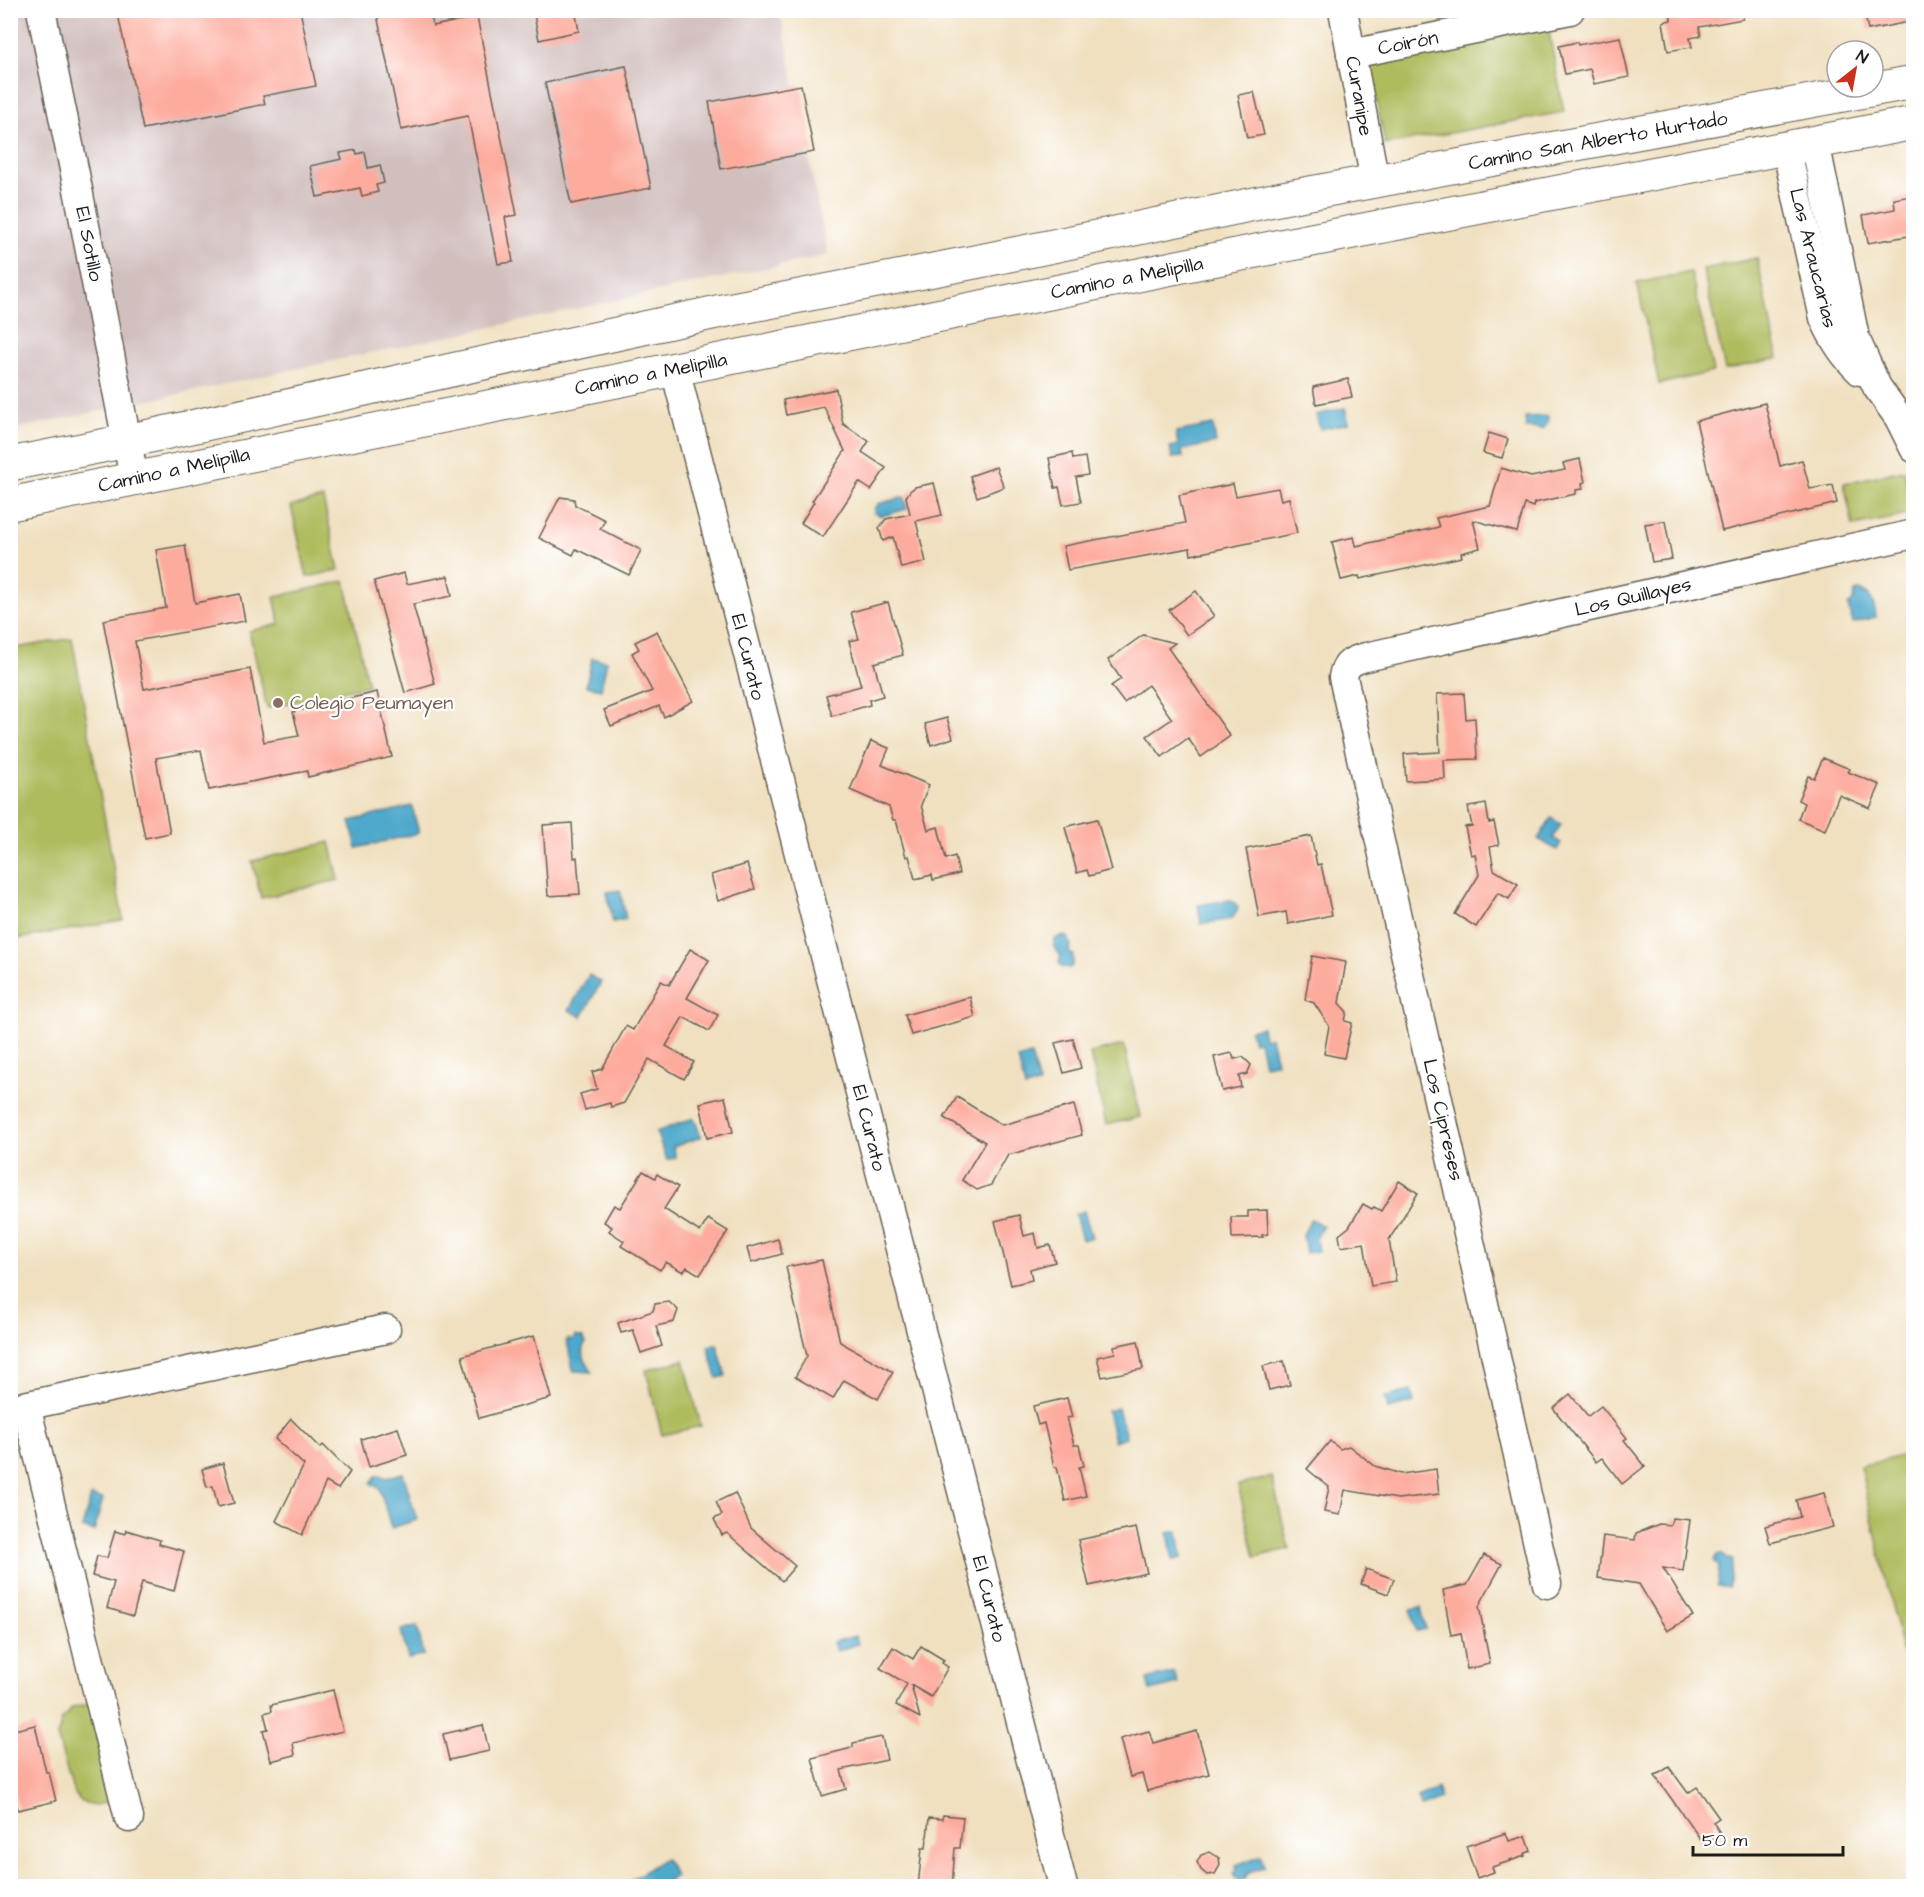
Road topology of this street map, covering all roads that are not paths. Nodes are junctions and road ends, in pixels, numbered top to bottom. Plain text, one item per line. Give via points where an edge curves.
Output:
1 (40, 10) edge
2 (1343, 10) edge
3 (1570, 10) edge
4 (1351, 54) junction
5 (1914, 82) edge
6 (1914, 123) edge
7 (1801, 144) junction
8 (1375, 182) junction
9 (1283, 198) joint
10 (1291, 244) joint
11 (675, 369) junction
12 (127, 441) junction
13 (1914, 448) edge
14 (10, 464) edge
15 (134, 478) junction
16 (10, 504) edge
17 (1914, 534) edge
18 (1353, 660) joint
19 (386, 1329) dead end
20 (18, 1408) edge
21 (1547, 1584) dead end
22 (129, 1818) dead end
23 (1063, 1887) edge

1 - 12 street, El Sotillo
2 - 4 street, Curanipe
3 - 4 street, Coirón
4 - 8 street, Curanipe
5 - 8 main road, Camino San Alberto Hurtado
6 - 7 main road, Camino San Alberto Hurtado
7 - 10 main road, Camino San Alberto Hurtado
7 - 13 street, Las Araucarias via 1824,318 1832,338 1849,361 1877,387
8 - 9 main road, Camino San Alberto Hurtado
9 - 12 main road, Camino a Melipilla via 706,315
10 - 11 main road, Camino a Melipilla
11 - 15 main road, Camino a Melipilla
11 - 23 street, El Curato
12 - 14 main road, Camino a Melipilla
12 - 15 street, El Sotillo
15 - 16 main road, Camino a Melipilla
17 - 18 street, Los Quillayes
18 - 21 street, Los Cipreses via 1343,677
19 - 20 street
20 - 22 street

